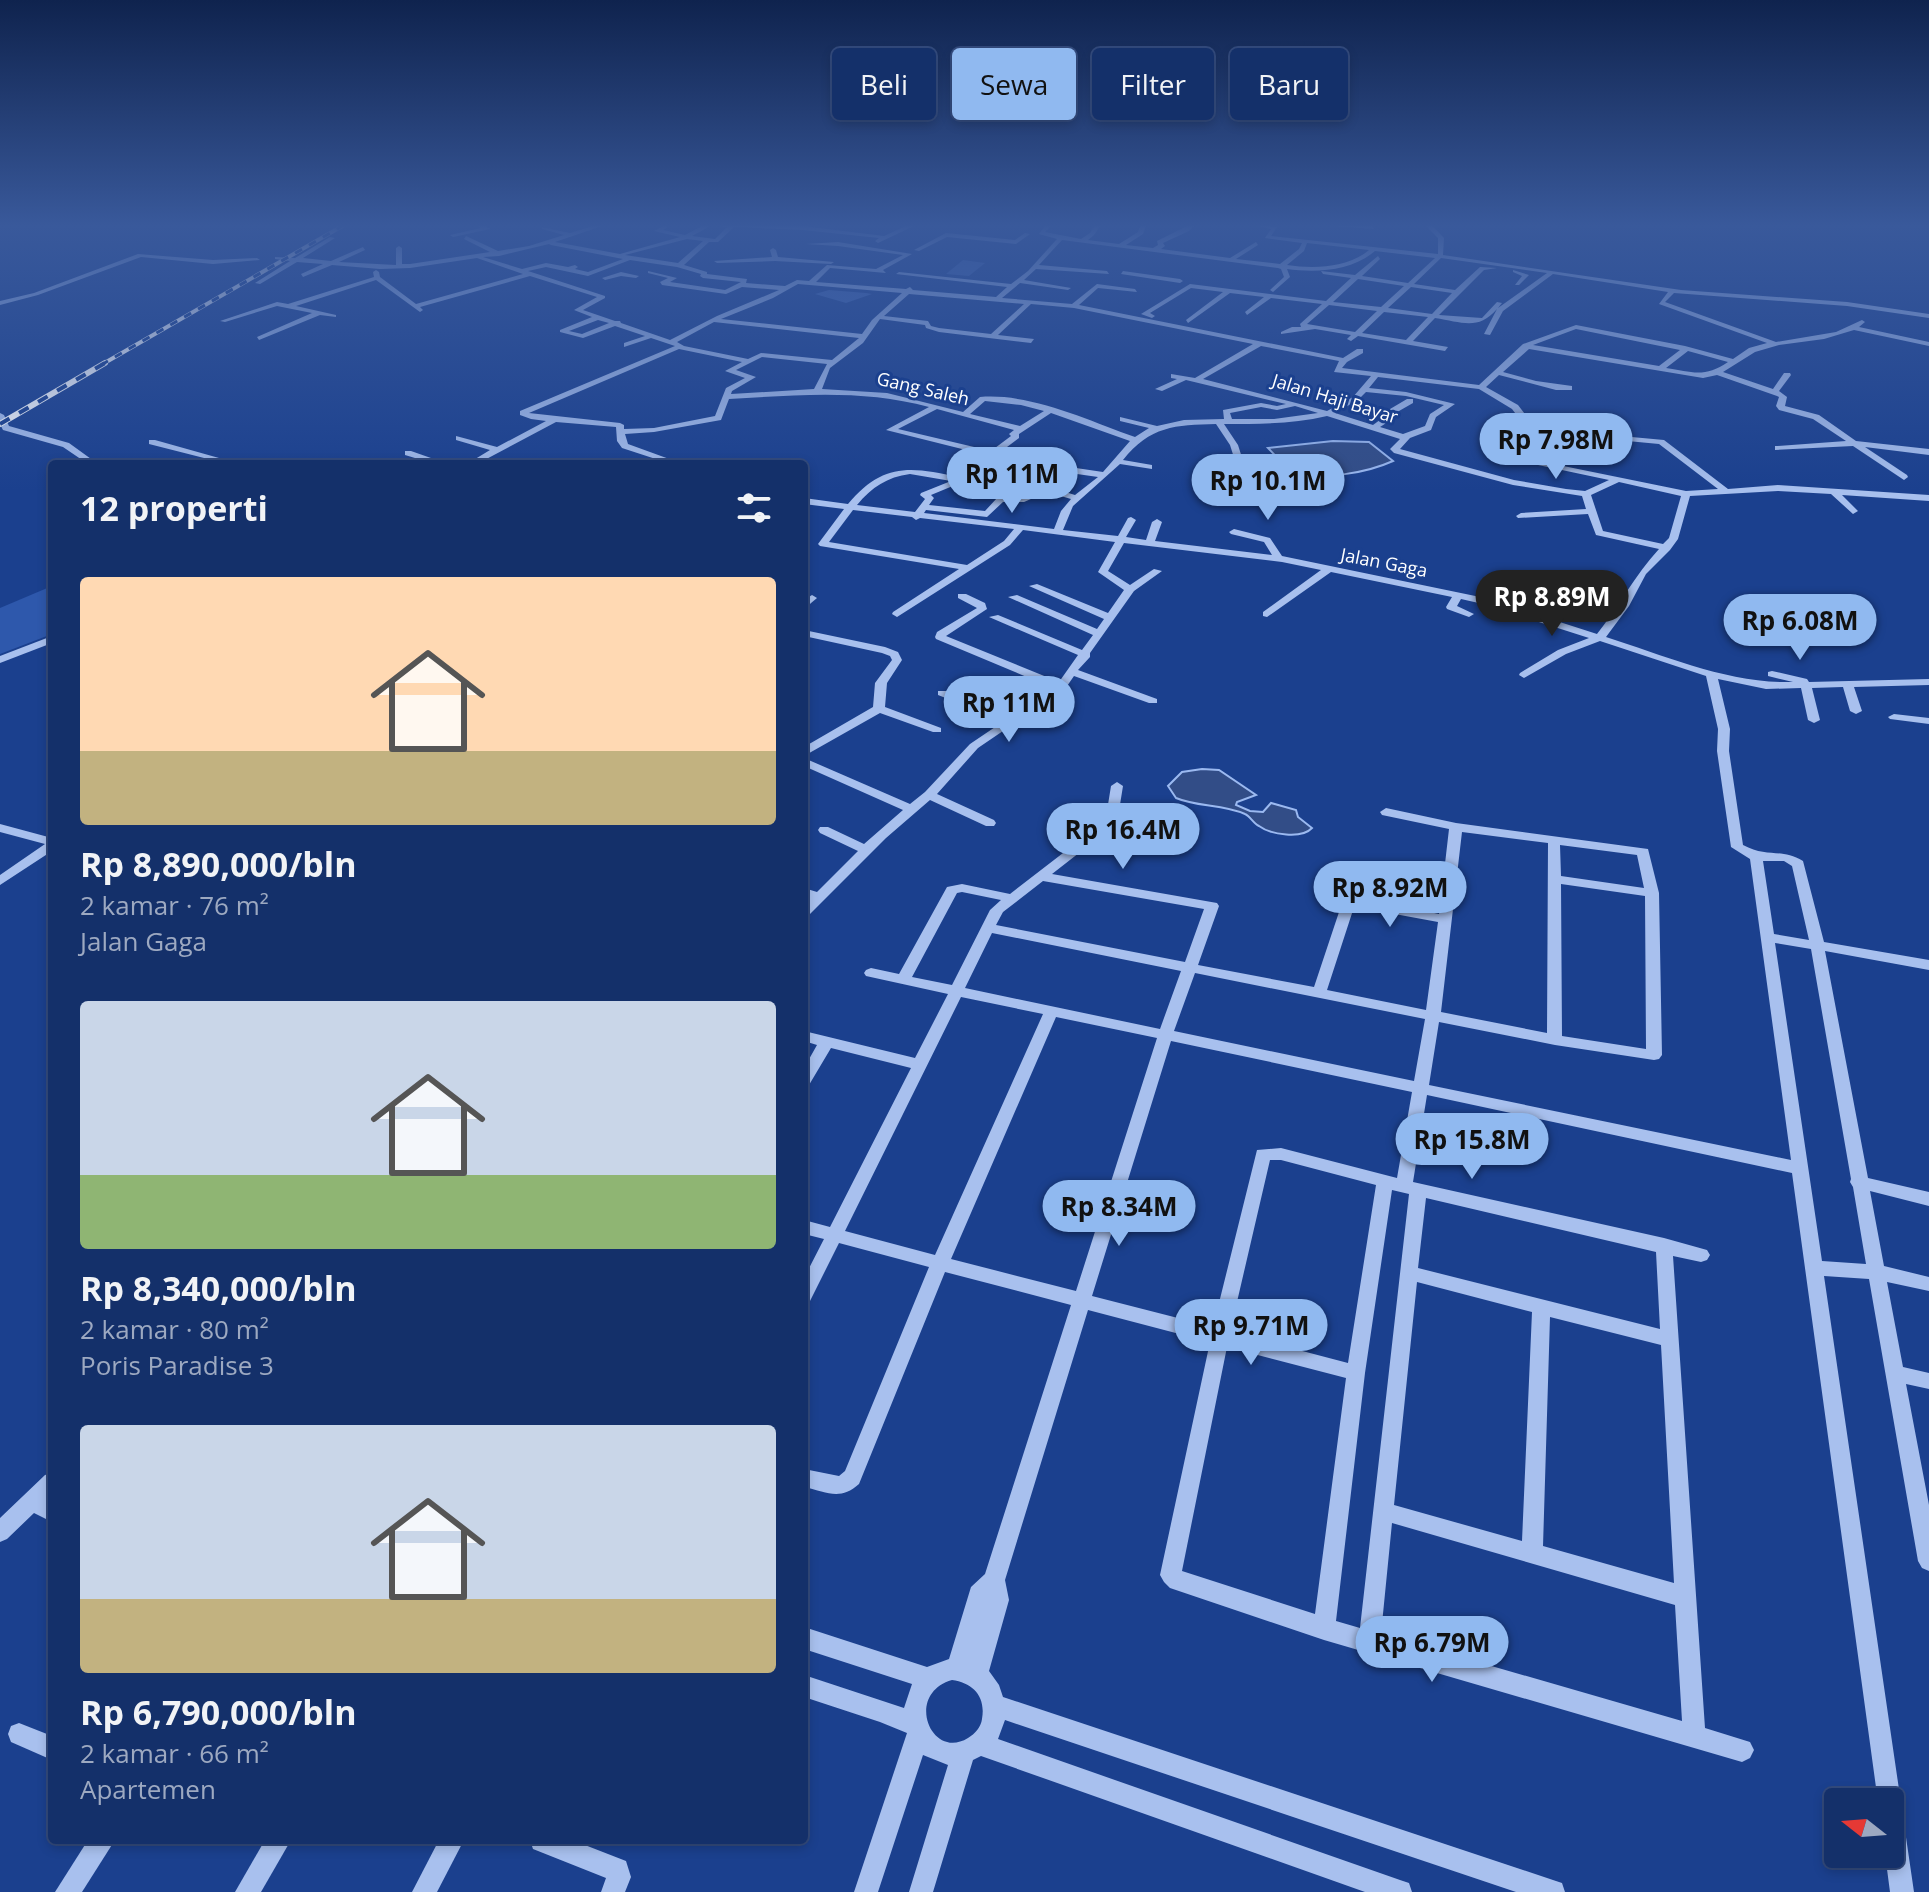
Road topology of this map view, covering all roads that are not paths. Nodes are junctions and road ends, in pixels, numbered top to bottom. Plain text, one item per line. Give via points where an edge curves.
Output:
1 (247, 313) edge
2 (319, 313) edge
3 (320, 313) edge
4 (589, 313) edge
5 (730, 313) edge
6 (883, 313) edge
7 (1018, 313) edge
8 (1111, 313) edge
9 (1198, 313) edge
10 (1313, 313) edge
11 (1380, 313) edge
12 (1418, 313) edge
13 (1488, 313) edge
14 (1498, 313) edge
15 (1690, 313) edge
16 (1904, 313) edge
17 (1908, 314) junction
18 (1436, 315) junction
19 (334, 316) dead end
20 (1929, 316) edge
21 (600, 317) junction
22 (879, 317) junction
23 (713, 320) junction
24 (223, 321) dead end
25 (1188, 321) dead end
26 (1902, 321) dead end
27 (618, 322) junction
28 (1862, 322) dead end
29 (1854, 328) junction
30 (1320, 330) junction
31 (1283, 333) dead end
32 (1488, 334) dead end
33 (653, 335) junction
34 (863, 336) junction
35 (993, 336) junction
36 (259, 338) dead end
37 (1352, 338) junction
38 (1031, 341) dead end
39 (672, 342) junction
40 (1260, 343) junction
41 (1407, 343) junction
42 (1777, 344) junction
43 (1929, 344) edge
44 (627, 345) dead end
45 (1526, 346) junction
46 (682, 348) junction
47 (1685, 348) junction
48 (1445, 349) dead end
49 (1360, 351) dead end
50 (745, 360) junction
51 (1344, 360) junction
52 (833, 362) junction
53 (1736, 362) junction
54 (1660, 369) junction
55 (1499, 373) junction
56 (1719, 373) junction
57 (1787, 375) dead end
58 (1174, 376) dead end
59 (1374, 377) junction
60 (1186, 378) junction
61 (1196, 380) junction
62 (1539, 382) dead end
63 (1481, 387) junction
64 (1159, 389) dead end
65 (1366, 390) junction
66 (817, 391) junction
67 (1775, 391) junction
68 (725, 397) junction
69 (1410, 401) dead end
70 (1298, 403) junction
71 (934, 408) junction
72 (619, 410) dead end
73 (1048, 412) junction
74 (1333, 413) junction
75 (965, 415) junction
76 (2, 416) edge
77 (555, 419) junction
78 (1123, 419) dead end
79 (1224, 421) junction
80 (614, 424) junction
81 (1019, 428) junction
82 (1156, 428) junction
83 (1373, 428) junction
84 (622, 432) junction
85 (1404, 437) junction
86 (459, 438) dead end
87 (1134, 439) junction
88 (152, 442) dead end
89 (1856, 443) junction
90 (1778, 448) dead end
91 (498, 450) junction
92 (995, 452) junction
93 (1929, 452) edge
94 (408, 453) dead end
95 (1505, 457) dead end
96 (88, 460) edge
97 (212, 460) edge
98 (431, 460) edge
99 (479, 460) edge
100 (667, 460) edge
101 (1116, 461) junction
102 (1240, 464) dead end
103 (1149, 467) dead end
104 (1105, 475) junction
105 (1904, 477) dead end
106 (1618, 479) junction
107 (958, 481) junction
108 (1725, 490) junction
109 (1832, 490) junction
110 (1586, 494) junction
111 (1686, 494) junction
112 (1074, 497) junction
113 (1929, 498) edge
114 (1008, 499) junction
115 (808, 502) edge
116 (923, 507) junction
117 (849, 508) junction
118 (1591, 511) junction
119 (1853, 511) dead end
120 (1521, 516) dead end
121 (916, 517) junction
122 (1131, 520) dead end
123 (1157, 522) dead end
124 (1021, 527) junction
125 (1058, 530) junction
126 (1234, 532) dead end
127 (1122, 538) junction
128 (1150, 541) junction
129 (1667, 548) junction
130 (1277, 558) junction
131 (968, 568) junction
132 (1330, 568) junction
133 (1157, 571) dead end
134 (1034, 586) dead end
135 (1130, 589) junction
136 (1458, 595) junction
137 (962, 596) dead end
138 (1013, 597) dead end
139 (897, 614) dead end
140 (1267, 614) dead end
141 (1469, 614) dead end
142 (994, 617) dead end
143 (1111, 618) junction
144 (808, 634) edge
145 (1100, 634) junction
146 (1599, 638) junction
147 (48, 641) edge
148 (1086, 655) junction
149 (0, 660) edge
150 (1074, 672) junction
151 (1711, 674) junction
152 (1772, 674) dead end
153 (1524, 675) dead end
154 (1929, 682) edge
155 (1847, 683) junction
156 (1806, 685) junction
157 (1061, 687) junction
158 (942, 693) dead end
159 (1153, 701) dead end
160 (879, 709) junction
161 (1856, 711) dead end
162 (1894, 717) dead end
163 (1013, 720) junction
164 (1814, 720) dead end
165 (1929, 721) edge
166 (937, 730) dead end
167 (808, 750) edge
168 (808, 764) edge
169 (1117, 786) dead end
170 (929, 795) junction
171 (911, 809) junction
172 (1386, 812) dead end
173 (990, 823) dead end
174 (1456, 827) junction
175 (0, 828) edge
176 (824, 830) dead end
177 (1554, 840) junction
178 (48, 842) edge
179 (48, 846) edge
180 (866, 850) junction
181 (1756, 857) junction
182 (1040, 876) junction
183 (1554, 879) junction
184 (0, 881) edge
185 (1448, 884) junction
186 (808, 893) edge
187 (1652, 893) junction
188 (819, 897) junction
189 (1350, 897) junction
190 (1011, 898) junction
191 (808, 908) edge
192 (1444, 919) junction
193 (989, 928) junction
194 (1768, 937) junction
195 (1817, 944) junction
196 (1929, 965) edge
197 (1188, 968) junction
198 (871, 973) dead end
199 (903, 980) junction
200 (957, 993) junction
201 (1319, 993) junction
202 (1051, 1012) junction
203 (1433, 1016) junction
204 (1165, 1036) junction
205 (808, 1037) edge
206 (1555, 1040) junction
207 (827, 1041) junction
208 (918, 1064) junction
209 (808, 1074) edge
210 (1419, 1090) junction
211 (1800, 1168) junction
212 (1858, 1182) junction
213 (1402, 1186) junction
214 (1929, 1199) edge
215 (808, 1228) edge
216 (834, 1235) junction
217 (1664, 1245) junction
218 (1701, 1255) dead end
219 (940, 1263) junction
220 (1815, 1268) junction
221 (1877, 1272) junction
222 (1408, 1273) junction
223 (1929, 1284) edge
224 (808, 1288) edge
225 (1080, 1300) junction
226 (1541, 1306) junction
227 (1220, 1337) junction
228 (1668, 1339) junction
229 (1356, 1373) junction
230 (1896, 1373) junction
231 (1929, 1381) edge
232 (808, 1479) edge
233 (48, 1486) edge
234 (33, 1501) junction
235 (48, 1510) edge
236 (1383, 1511) junction
237 (0, 1532) edge
238 (1532, 1551) junction
239 (1929, 1561) edge
240 (1685, 1597) junction
241 (1324, 1629) junction
242 (808, 1639) edge
243 (1369, 1642) junction
244 (967, 1672) junction
245 (927, 1678) junction
246 (808, 1688) edge
247 (994, 1705) junction
248 (916, 1729) junction
249 (19, 1734) dead end
250 (1694, 1735) junction
251 (48, 1746) edge
252 (972, 1748) junction
253 (1742, 1750) dead end
254 (1888, 1788) edge
255 (100, 1844) edge
256 (277, 1844) edge
257 (450, 1844) edge
258 (552, 1844) edge
259 (1899, 1868) edge
260 (67, 1892) edge
261 (247, 1892) edge
262 (424, 1892) edge
263 (613, 1892) edge
264 (866, 1892) edge
265 (921, 1892) edge
266 (1400, 1892) edge
267 (1553, 1892) edge
268 (1902, 1892) edge

1 - 24 street
2 - 36 street
3 - 19 street
4 - 21 street
5 - 23 street
6 - 22 street
7 - 35 street
8 - 40 street
9 - 25 street
10 - 30 street via 1301,323
11 - 37 street
12 - 18 street
13 - 18 street via 1480,321
14 - 32 street
15 - 42 street
16 - 17 street
17 - 20 street
17 - 26 street
18 - 41 street
21 - 27 street
21 - 27 street via 562,331 583,336
22 - 34 street
22 - 35 street
23 - 34 street
23 - 39 street
27 - 33 street
28 - 29 street
29 - 42 street
29 - 43 street
30 - 31 street
30 - 37 street
33 - 39 street
33 - 44 street
34 - 52 street
35 - 38 street
37 - 41 street
39 - 46 street
40 - 51 street
40 - 61 street
41 - 48 street
42 - 53 street via 1753,349
45 - 47 street via 1578,327
45 - 54 street
45 - 55 street
46 - 50 street
46 - 77 street via 523,413
47 - 53 street
47 - 54 street
49 - 51 street
50 - 52 street via 769,355
50 - 68 street via 729,371 751,378
51 - 59 street via 1336,370
52 - 66 street
53 - 56 street
54 - 56 street via 1699,376
55 - 62 street
55 - 63 street
56 - 67 street
57 - 67 street
58 - 60 street, Jalan Haji Bayar
59 - 63 street via 1396,375
59 - 65 street
60 - 61 street, Jalan Haji Bayar
60 - 64 street
61 - 70 street, Jalan Haji Bayar
63 - 108 street via 1543,431 1661,442
65 - 74 street
65 - 85 street via 1450,402 1428,428
66 - 68 street, Gang Saleh
66 - 71 street, Gang Saleh via 864,392
67 - 89 street via 1783,397 1782,408 1811,414
68 - 84 street via 722,414 713,420
69 - 83 street
70 - 74 street, Jalan Haji Bayar
70 - 79 street via 1226,412
71 - 75 street, Gang Saleh
71 - 92 street via 890,430
72 - 80 street
73 - 75 street via 985,399
73 - 81 street
73 - 87 street
74 - 79 street via 1267,422
74 - 83 street, Jalan Haji Bayar
75 - 81 street, Gang Saleh
76 - 96 street via 8,429 66,445
77 - 80 street
77 - 91 street
78 - 82 street
79 - 82 street
79 - 102 street
80 - 84 street via 622,426
81 - 92 street
82 - 87 street
83 - 85 street, Jalan Haji Bayar
84 - 100 street via 625,446
85 - 110 street, Jalan Haji Bayar via 1406,441 1394,449 1513,482
86 - 91 street
87 - 101 street
88 - 97 street
89 - 90 street
89 - 93 street
89 - 105 street
91 - 99 street
92 - 104 street
92 - 107 street
94 - 98 street
95 - 106 street
101 - 103 street
101 - 104 street
104 - 112 street
106 - 110 street
106 - 111 street
107 - 114 street
107 - 116 street via 924,495 930,498
107 - 117 street via 905,469 863,490
108 - 109 street
108 - 111 street
109 - 113 street
109 - 119 street
110 - 118 street
111 - 129 street
112 - 114 street via 1046,489 1030,498
112 - 125 street
114 - 116 street via 987,514
115 - 117 street, Jalan Gaga
116 - 121 street
117 - 121 street, Jalan Gaga
117 - 131 street via 825,545
118 - 120 street
118 - 129 street via 1599,533
121 - 124 street, Jalan Gaga
122 - 127 street
123 - 128 street
124 - 125 street, Jalan Gaga
124 - 131 street via 1007,543
125 - 127 street, Jalan Gaga
126 - 130 street via 1267,540
127 - 128 street, Jalan Gaga
127 - 135 street via 1103,572
128 - 130 street, Jalan Gaga
129 - 146 street via 1642,573
130 - 132 street, Jalan Gaga
131 - 139 street
132 - 136 street, Jalan Gaga
132 - 140 street
133 - 135 street
134 - 143 street
135 - 143 street
136 - 141 street via 1451,607
136 - 146 street, Jalan Gaga
137 - 157 street via 982,609 940,637
138 - 145 street
142 - 148 street
143 - 145 street
144 - 160 street via 894,654 897,660 881,683
145 - 148 street
146 - 151 street, Jalan Gaga
146 - 153 street
147 - 149 street
148 - 150 street
150 - 157 street
150 - 159 street
151 - 156 street, Jalan Gaga via 1766,686
151 - 181 street via 1724,729 1734,837 1737,847
152 - 156 street
154 - 155 street, Jalan Gaga
155 - 156 street, Jalan Gaga
155 - 161 street
156 - 164 street
157 - 163 street
158 - 163 street
160 - 166 street
160 - 167 street
162 - 165 street
163 - 170 street via 974,746
168 - 171 street
169 - 182 street via 1107,825
170 - 171 street
170 - 173 street
171 - 180 street
172 - 174 street
174 - 177 street
174 - 185 street
175 - 178 street
176 - 180 street
177 - 183 street
177 - 187 street via 1641,851
179 - 184 street
180 - 188 street
181 - 194 street
181 - 195 street via 1787,857 1798,864
182 - 190 street
182 - 197 street via 1212,906
183 - 187 street
183 - 206 street
185 - 189 street
185 - 192 street
186 - 188 street
187 - 206 street via 1654,1055
188 - 191 street
189 - 192 street
189 - 201 street
190 - 193 street via 997,910
190 - 199 street via 952,890
192 - 203 street
193 - 197 street
193 - 200 street
194 - 195 street
194 - 211 street
195 - 196 street
195 - 212 street
197 - 201 street
197 - 204 street
198 - 199 street
199 - 200 street
200 - 202 street
200 - 208 street
201 - 203 street
202 - 204 street
202 - 219 street
203 - 206 street
203 - 210 street
204 - 210 street
204 - 225 street
205 - 207 street
207 - 208 street
207 - 209 street
208 - 216 street
210 - 211 street
210 - 213 street
211 - 220 street
212 - 214 street
212 - 221 street
213 - 217 street
213 - 222 street
213 - 227 street via 1281,1154 1263,1154
213 - 229 street
215 - 216 street
216 - 219 street
216 - 224 street
217 - 218 street
217 - 228 street
219 - 225 street
219 - 232 street via 852,1477 842,1486
220 - 221 street
220 - 254 street
221 - 223 street
221 - 230 street
222 - 226 street
222 - 236 street
225 - 227 street
225 - 244 street via 994,1580 998,1600
226 - 228 street
226 - 238 street
227 - 229 street
227 - 241 street via 1171,1575
228 - 240 street
229 - 241 street
230 - 231 street
230 - 239 street
233 - 234 street
234 - 235 street
234 - 237 street
236 - 238 street
236 - 243 street
238 - 240 street
240 - 250 street
241 - 243 street
242 - 245 street
243 - 250 street
244 - 245 street via 946,1669
244 - 247 street via 991,1693
245 - 248 street via 913,1707
246 - 248 street
247 - 252 street via 989,1733
247 - 267 street
248 - 252 street via 938,1751
248 - 264 street
249 - 251 street
250 - 253 street
252 - 265 street
252 - 266 street
255 - 260 street
256 - 261 street
257 - 262 street
258 - 263 street via 617,1870
259 - 268 street

